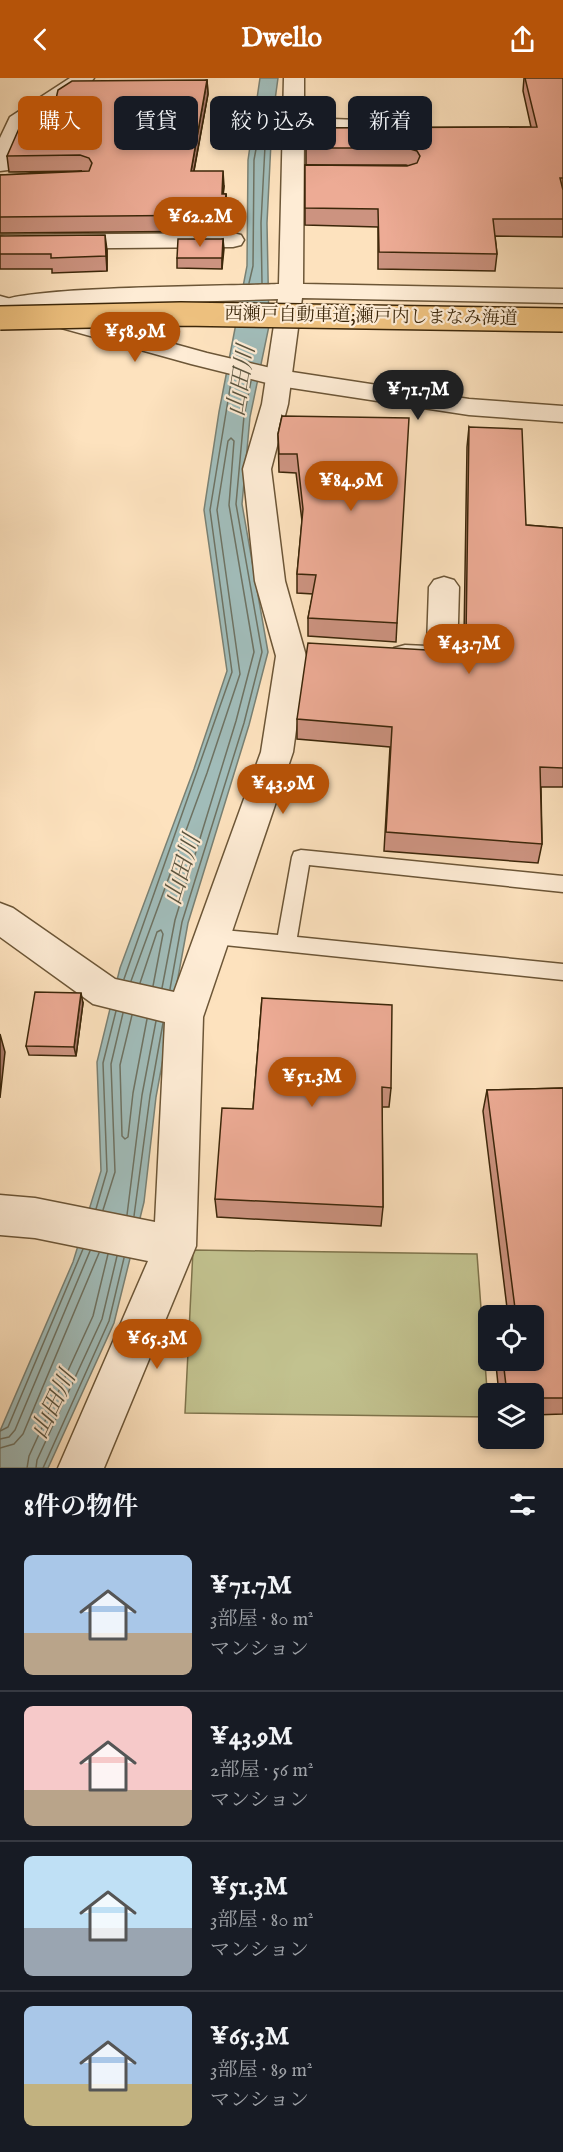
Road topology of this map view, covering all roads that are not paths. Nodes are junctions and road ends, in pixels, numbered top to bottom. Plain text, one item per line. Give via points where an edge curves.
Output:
1 (84, 78) edge
2 (294, 78) edge
3 (294, 96) edge
4 (299, 150) edge
5 (4, 176) edge
6 (233, 240) dead end
7 (0, 242) edge
8 (291, 291) junction
9 (563, 296) edge
10 (3, 309) edge
11 (563, 320) edge
12 (279, 378) junction
13 (563, 414) edge
14 (444, 587) dead end
15 (371, 653) edge
16 (563, 884) edge
17 (0, 918) edge
18 (212, 937) junction
19 (286, 944) junction
20 (563, 972) edge
21 (184, 1010) junction
22 (0, 1215) edge
23 (175, 1246) junction
24 (81, 1468) edge

1 - 5 street via 17,122
2 - 3 street
4 - 8 street via 304,173
6 - 7 street
8 - 9 street
8 - 10 street via 62,298
8 - 12 street
10 - 11 highway, 西瀬戸自動車道;瀬戸内しまなみ海道, bridge
10 - 12 street
12 - 13 street via 469,406
12 - 18 street via 257,469 270,581 301,649 291,656 277,752
14 - 15 street via 442,658
16 - 19 lane via 301,857
17 - 21 street via 106,993
18 - 19 lane
18 - 21 street
19 - 20 lane
21 - 23 street
22 - 23 street via 35,1218
23 - 24 street

